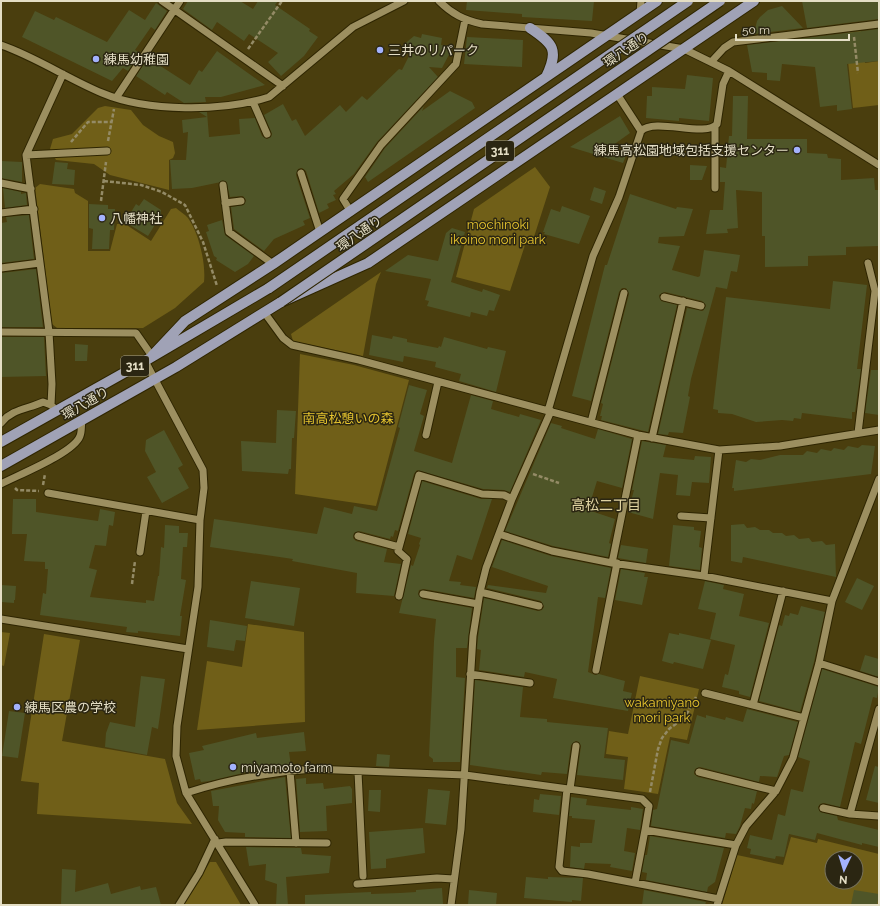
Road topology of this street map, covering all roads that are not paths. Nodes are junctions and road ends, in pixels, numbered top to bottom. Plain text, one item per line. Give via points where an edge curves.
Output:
1 (162, 1) edge
2 (180, 1) edge
3 (404, 1) edge
4 (439, 1) edge
5 (641, 1) edge
6 (657, 1) edge
7 (688, 1) edge
8 (720, 1) edge
9 (754, 1) edge
10 (174, 10) junction
11 (640, 13) junction
12 (465, 20) junction
13 (879, 24) edge
14 (530, 28) junction
15 (608, 35) junction
16 (1, 45) edge
17 (684, 49) junction
18 (712, 62) junction
19 (729, 71) junction
20 (63, 74) junction
21 (545, 79) junction
22 (283, 86) junction
23 (617, 94) junction
24 (116, 98) junction
25 (253, 102) junction
26 (715, 127) junction
27 (641, 131) junction
28 (266, 134) dead end
29 (107, 151) road end
30 (26, 155) junction
31 (879, 165) edge
32 (301, 173) dead end
33 (1, 183) edge
34 (223, 185) dead end
35 (715, 188) dead end
36 (31, 189) junction
37 (241, 201) dead end
38 (225, 202) junction
39 (34, 209) junction
40 (351, 212) junction
41 (1, 213) edge
42 (320, 232) junction
43 (40, 263) junction
44 (868, 263) dead end
45 (273, 264) junction
46 (1, 268) edge
47 (624, 293) dead end
48 (664, 297) dead end
49 (683, 301) junction
50 (281, 302) junction
51 (701, 306) dead end
52 (264, 312) junction
53 (1, 332) edge
54 (49, 332) junction
55 (149, 358) junction
56 (154, 379) junction
57 (438, 382) junction
58 (53, 408) junction
59 (550, 411) junction
60 (82, 420) junction
61 (591, 422) junction
62 (1, 423) edge
63 (879, 430) edge
64 (858, 433) junction
65 (426, 435) dead end
66 (638, 435) junction
67 (652, 438) junction
68 (1, 442) edge
69 (719, 450) junction
70 (1, 466) edge
71 (879, 479) edge
72 (4, 483) edge
73 (48, 494) road end
74 (512, 499) junction
75 (146, 511) junction
76 (681, 516) dead end
77 (711, 518) junction
78 (200, 520) junction
79 (499, 534) junction
80 (358, 536) dead end
81 (399, 548) junction
82 (140, 552) road end
83 (614, 563) junction
84 (704, 576) junction
85 (783, 591) junction
86 (480, 592) junction
87 (423, 594) dead end
88 (399, 596) dead end
89 (832, 601) junction
90 (478, 604) junction
91 (540, 606) dead end
92 (1, 619) edge
93 (188, 649) junction
94 (819, 663) junction
95 (596, 670) dead end
96 (470, 674) junction
97 (879, 682) edge
98 (530, 683) dead end
99 (705, 693) road end
100 (753, 705) junction
101 (879, 709) edge
102 (804, 718) junction
103 (576, 746) dead end
104 (290, 771) junction
105 (358, 772) junction
106 (699, 772) dead end
107 (464, 775) junction
108 (569, 789) junction
109 (776, 791) junction
110 (186, 793) junction
111 (823, 808) dead end
112 (850, 814) junction
113 (879, 816) edge
114 (645, 830) junction
115 (217, 841) junction
116 (296, 843) junction
117 (327, 843) dead end
118 (736, 845) junction
119 (363, 876) dead end
120 (454, 879) junction
121 (635, 883) junction
122 (357, 884) dead end
123 (718, 902) edge
124 (179, 905) edge
125 (255, 905) edge
126 (451, 905) edge

1 - 10 street
2 - 10 street
3 - 22 street via 353,27
4 - 12 street via 449,11
5 - 11 street
6 - 11 main road, 311
7 - 55 main road, 環八通り / 311, bridge via 268,288
8 - 50 main road, 環八通り / 311, bridge
9 - 17 main road
10 - 22 street
10 - 24 street
11 - 15 main road, 311
12 - 14 street
12 - 40 street via 456,64 381,145 343,199
13 - 18 street via 733,42
14 - 15 street
14 - 21 main road via 547,39 554,51 552,64
15 - 17 street
15 - 21 main road, 311
16 - 20 street
17 - 18 street
17 - 23 main road
18 - 19 street
19 - 26 street via 723,84
19 - 31 street
20 - 24 street
20 - 30 street
21 - 40 main road, 311
22 - 25 street via 269,97
23 - 27 street
23 - 50 main road via 368,262
24 - 25 street via 175,108 219,107
25 - 28 street
26 - 27 street via 697,129 648,126
26 - 35 street
27 - 59 street via 618,197 593,256
29 - 30 street
30 - 36 street
32 - 42 street
33 - 36 street
34 - 38 street
36 - 39 street
37 - 38 street
38 - 45 street via 229,232
39 - 41 street
39 - 43 street
40 - 42 main road, 311
42 - 45 main road, 311
43 - 46 street
43 - 54 street
44 - 64 street via 875,291
45 - 55 main road, 311 via 185,321
47 - 61 street
48 - 49 street
49 - 51 street
49 - 67 street
50 - 52 main road, 環八通り / 311
52 - 56 main road, 環八通り / 311
52 - 57 street via 283,338 292,345
53 - 54 street
54 - 55 street via 136,333
54 - 58 street
55 - 56 street
55 - 58 main road, 環八通り / 311
56 - 60 main road, 環八通り / 311
56 - 78 street via 204,470
57 - 59 street
57 - 65 street
58 - 62 street via 42,402 6,417
58 - 68 main road, 環八通り / 311
59 - 61 street
59 - 74 street
60 - 70 main road, 環八通り / 311
60 - 72 street via 80,437 72,446 31,471
61 - 66 street
63 - 64 street
64 - 69 street via 780,446
66 - 67 street
66 - 83 street
67 - 69 street
69 - 77 street
71 - 89 street
73 - 75 street
74 - 79 street
74 - 81 street via 504,495 482,494 420,475
75 - 78 street
75 - 82 street
76 - 77 street
77 - 84 street
78 - 93 street via 198,588
79 - 83 street via 552,551
79 - 86 street
80 - 81 street
81 - 88 street via 398,553 407,559
83 - 84 street
83 - 95 street
84 - 85 street
85 - 89 street
85 - 100 street
86 - 90 street
86 - 91 street
87 - 90 street
89 - 94 street
90 - 96 street
92 - 93 street
93 - 110 street via 177,726 176,756
94 - 97 street
94 - 102 street
96 - 98 street
96 - 107 street
99 - 100 street
100 - 102 street
101 - 112 street
102 - 109 street via 793,758
103 - 108 street
104 - 105 street via 312,769
104 - 110 street via 208,786
104 - 116 street
105 - 107 street
105 - 119 street
106 - 109 street
107 - 108 street
107 - 120 street via 461,828
108 - 114 street via 642,799 649,806
108 - 121 street via 560,869
109 - 118 street via 746,826
110 - 115 street
111 - 112 street
112 - 113 street
114 - 118 street
114 - 121 street
115 - 116 street
115 - 124 street
115 - 125 street
116 - 117 street
118 - 123 street
120 - 122 street
120 - 126 street
121 - 123 street

